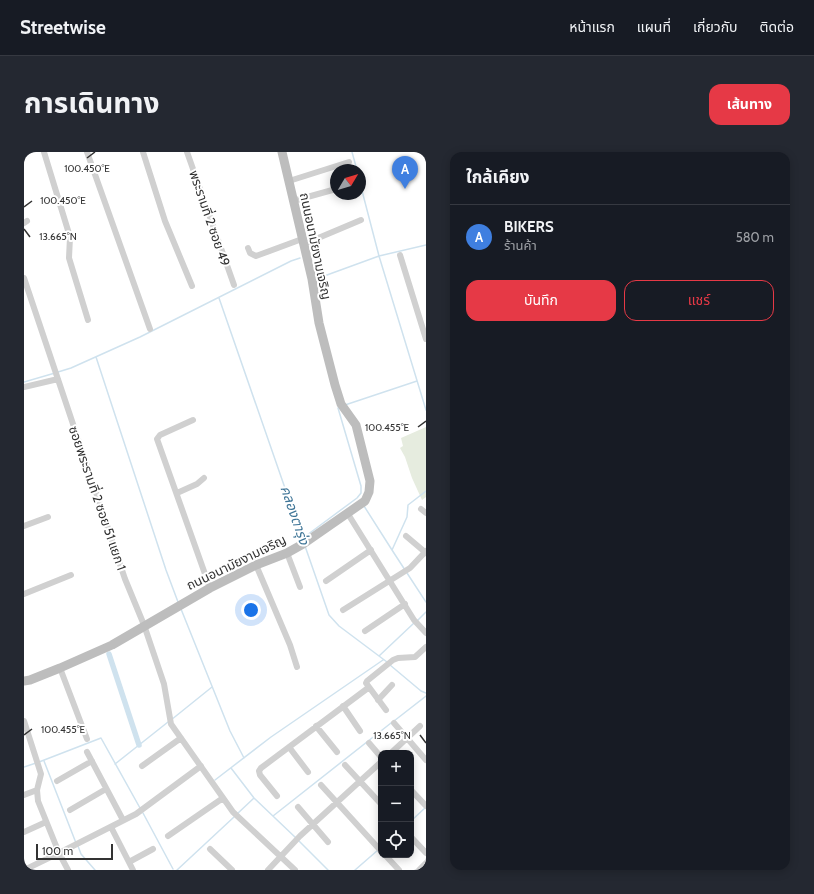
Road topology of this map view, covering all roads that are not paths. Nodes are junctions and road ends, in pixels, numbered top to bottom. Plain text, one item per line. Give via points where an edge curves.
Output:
1 (44, 152) edge
2 (86, 152) edge
3 (143, 152) edge
4 (187, 152) edge
5 (282, 152) edge
6 (349, 162) dead end
7 (289, 181) junction
8 (330, 191) edge
9 (293, 201) junction
10 (361, 220) dead end
11 (303, 241) junction
12 (248, 248) dead end
13 (400, 255) dead end
14 (24, 278) edge
15 (234, 285) dead end
16 (192, 286) dead end
17 (88, 320) dead end
18 (150, 329) dead end
19 (425, 329) edge
20 (426, 339) edge
21 (57, 378) junction
22 (24, 387) edge
23 (193, 420) dead end
24 (204, 478) dead end
25 (177, 493) junction
26 (348, 514) junction
27 (48, 517) dead end
28 (24, 526) edge
29 (406, 536) dead end
30 (371, 550) junction
31 (287, 552) junction
32 (426, 552) edge
33 (256, 565) junction
34 (71, 575) dead end
35 (326, 581) dead end
36 (390, 582) junction
37 (300, 587) dead end
38 (210, 588) junction
39 (24, 594) edge
40 (404, 604) junction
41 (343, 610) dead end
42 (144, 625) junction
43 (424, 630) edge
44 (364, 631) dead end
45 (426, 647) edge
46 (297, 667) dead end
47 (60, 668) junction
48 (24, 680) edge
49 (392, 685) dead end
50 (368, 688) junction
51 (378, 700) junction
52 (343, 706) junction
53 (386, 710) dead end
54 (24, 721) edge
55 (394, 723) dead end
56 (316, 726) junction
57 (420, 726) dead end
58 (360, 731) dead end
59 (181, 738) junction
60 (87, 739) dead end
61 (407, 739) junction
62 (369, 743) dead end
63 (289, 747) junction
64 (394, 750) edge
65 (87, 752) dead end
66 (336, 752) dead end
67 (378, 754) edge
68 (426, 760) edge
69 (92, 761) junction
70 (346, 765) dead end
71 (378, 765) edge
72 (142, 766) dead end
73 (201, 766) junction
74 (308, 772) dead end
75 (57, 781) dead end
76 (360, 781) junction
77 (321, 785) dead end
78 (106, 789) junction
79 (37, 790) junction
80 (414, 793) edge
81 (24, 795) edge
82 (277, 796) dead end
83 (223, 798) junction
84 (378, 801) edge
85 (336, 803) junction
86 (425, 805) edge
87 (298, 807) dead end
88 (70, 810) dead end
89 (123, 820) junction
90 (46, 822) junction
91 (313, 824) junction
92 (111, 827) junction
93 (24, 832) edge
94 (168, 836) dead end
95 (414, 840) edge
96 (328, 842) dead end
97 (378, 848) edge
98 (153, 849) dead end
99 (210, 849) dead end
100 (59, 853) junction
101 (426, 853) edge
102 (281, 857) junction
103 (388, 858) edge
104 (129, 862) junction
105 (426, 863) edge
106 (24, 870) edge
107 (68, 870) edge
108 (133, 870) edge
109 (232, 870) edge
110 (268, 870) edge
111 (295, 870) edge
112 (399, 870) edge
113 (419, 870) edge

1 - 17 street via 70,238 69,258
2 - 18 street
3 - 16 street via 165,221
4 - 15 street, พระรามที่ 2 ซอย 49
5 - 7 street, ถนนอนามัยงามเจริญ
6 - 7 street
7 - 9 street, ถนนอนามัยงามเจริญ
8 - 9 street
9 - 11 street, ถนนอนามัยงามเจริญ
10 - 11 street
11 - 12 street via 256,256 252,255
11 - 26 street, ถนนอนามัยงามเจริญ via 335,385 341,404 356,425 370,481 369,492
13 - 19 street
14 - 21 street, ซอยพระรามที่ 2 ซอย 51 แยก 1
19 - 20 street
21 - 22 street
21 - 42 street, ซอยพระรามที่ 2 ซอย 51 แยก 1 via 125,579
23 - 25 street via 158,436 157,439
24 - 25 street
25 - 38 street
26 - 30 street
26 - 31 street, ถนนอนามัยงามเจริญ
27 - 28 street
29 - 32 street
30 - 35 street
30 - 36 street
31 - 33 street, ถนนอนามัยงามเจริญ
31 - 37 street
32 - 36 street via 410,568
33 - 38 street, ถนนอนามัยงามเจริญ
33 - 46 street
34 - 39 street
36 - 40 street
36 - 41 street
38 - 42 street, ถนนอนามัยงามเจริญ
40 - 43 street
40 - 44 street
42 - 47 street, ถนนอนามัยงามเจริญ via 112,645
42 - 59 street, ซอยพระรามที่ 2 ซอย 51 แยก 1 via 164,684 171,724
45 - 50 street via 415,657 393,660 369,679 366,684
47 - 48 street, ถนนอนามัยงามเจริญ
47 - 60 street
49 - 51 street
50 - 51 street
50 - 52 street
51 - 53 street
52 - 56 street
52 - 58 street
54 - 79 street via 41,774
55 - 61 street
56 - 63 street
56 - 66 street
57 - 61 street
59 - 72 street
59 - 73 street, ซอยพระรามที่ 2 ซอย 51 แยก 1
61 - 64 street
61 - 68 street
62 - 67 street
63 - 74 street
63 - 82 street via 259,771
65 - 69 street
69 - 75 street
69 - 78 street
70 - 76 street
71 - 76 street
73 - 83 street, ซอยพระรามที่ 2 ซอย 51 แยก 1
73 - 89 street via 136,814
76 - 84 street
76 - 85 street
77 - 85 street
78 - 88 street
78 - 89 street
79 - 81 street
79 - 90 street via 38,801
80 - 86 street
83 - 94 street
83 - 102 street, ซอยพระรามที่ 2 ซอย 51 แยก 1 via 235,814
85 - 91 street
85 - 97 street
87 - 91 street
89 - 92 street
90 - 93 street
90 - 100 street
91 - 96 street
91 - 102 street
92 - 100 street
92 - 104 street
95 - 101 street
98 - 104 street
99 - 109 street
100 - 106 street
100 - 107 street
102 - 110 street
102 - 111 street, ซอยพระรามที่ 2 ซอย 51 แยก 1
103 - 112 street
104 - 108 street
105 - 113 street

